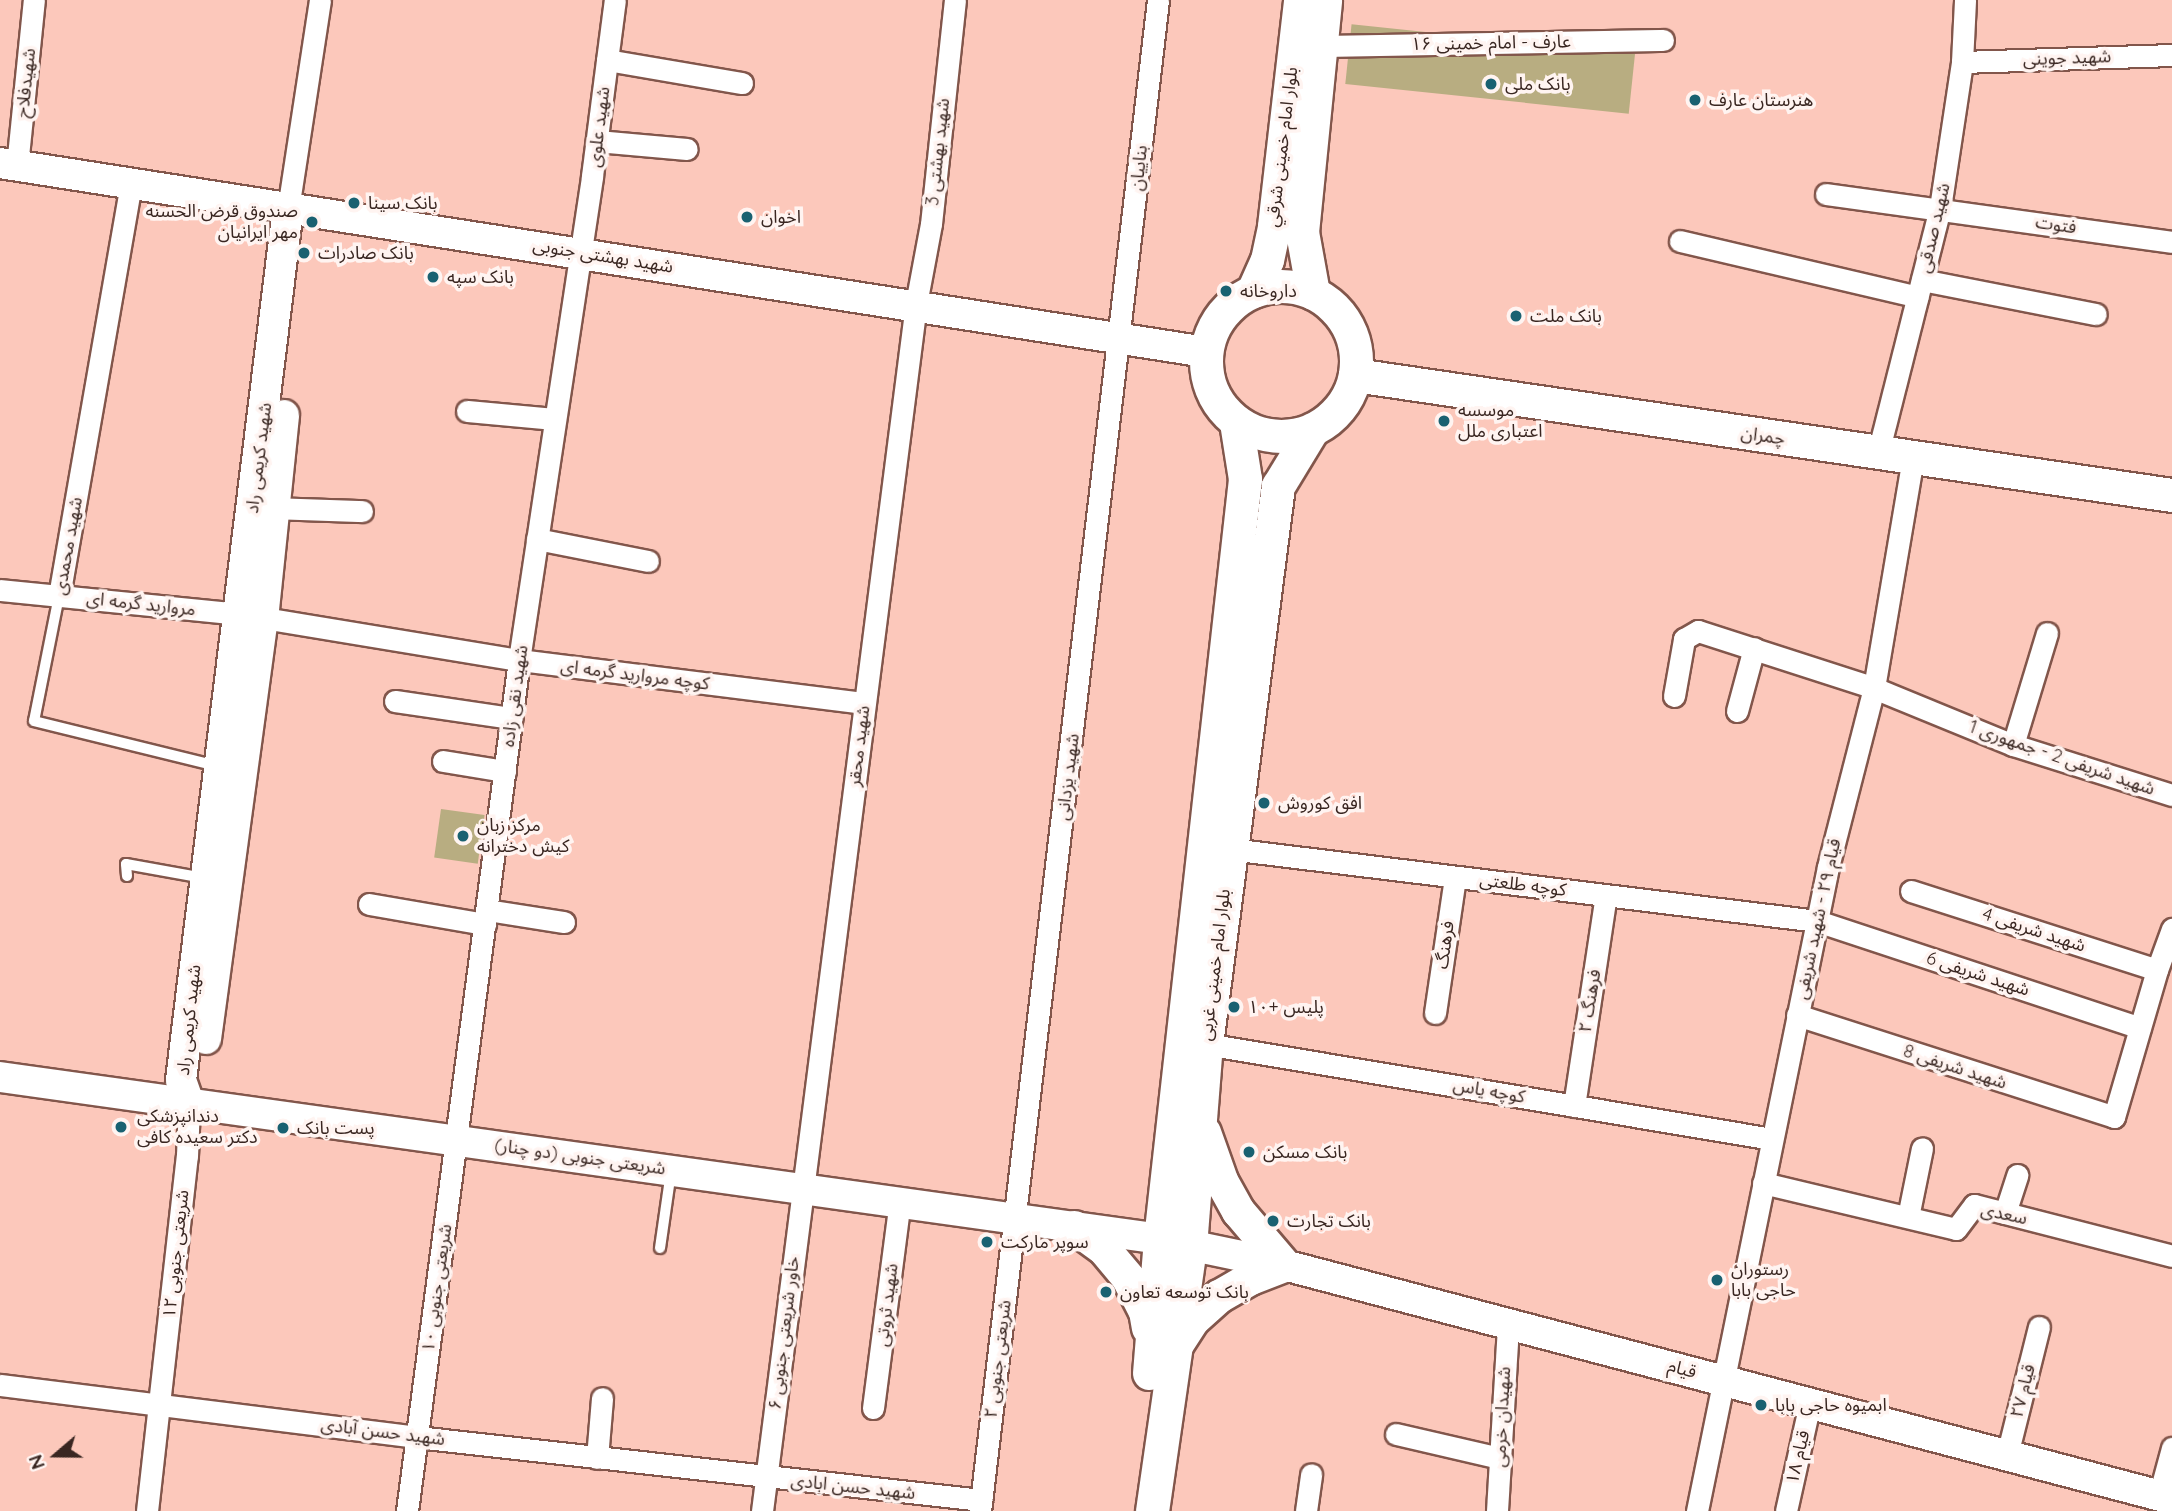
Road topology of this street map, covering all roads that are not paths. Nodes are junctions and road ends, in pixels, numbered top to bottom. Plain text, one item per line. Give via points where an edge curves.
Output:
1 (34, 0) edge
2 (320, 0) edge
3 (615, 0) edge
4 (955, 0) edge
5 (1158, 0) edge
6 (1300, 0) edge
7 (1325, 0) edge
8 (1965, 0) edge
9 (1663, 40) dead end
10 (1320, 46) junction
11 (2172, 55) edge
12 (607, 60) junction
13 (1962, 62) junction
14 (742, 83) dead end
15 (597, 141) junction
16 (687, 149) dead end
17 (9, 165) edge
18 (131, 184) junction
19 (1826, 194) dead end
20 (1940, 208) junction
21 (297, 211) junction
22 (1680, 241) dead end
23 (2172, 242) edge
24 (579, 253) junction
25 (1920, 288) junction
26 (1253, 291) junction
27 (1313, 293) junction
28 (916, 304) junction
29 (2095, 314) dead end
30 (1121, 337) junction
31 (1206, 352) junction
32 (1355, 375) junction
33 (467, 411) dead end
34 (555, 419) junction
35 (1236, 422) junction
36 (1312, 430) junction
37 (1878, 453) junction
38 (1913, 457) junction
39 (2172, 495) edge
40 (274, 508) junction
41 (362, 511) dead end
42 (537, 539) junction
43 (648, 561) dead end
44 (0, 590) edge
45 (59, 596) junction
46 (251, 617) junction
47 (2047, 633) dead end
48 (1754, 648) junction
49 (519, 660) junction
50 (1874, 688) junction
51 (1674, 696) dead end
52 (395, 701) dead end
53 (864, 703) junction
54 (1737, 711) dead end
55 (512, 718) junction
56 (2013, 745) junction
57 (443, 761) dead end
58 (218, 766) junction
59 (505, 771) junction
60 (2172, 795) edge
61 (1230, 849) junction
62 (127, 876) dead end
63 (1455, 877) junction
64 (204, 878) junction
65 (1910, 891) dead end
66 (1606, 895) junction
67 (369, 904) dead end
68 (486, 917) junction
69 (1817, 921) junction
70 (564, 922) dead end
71 (2172, 929) edge
72 (2157, 970) junction
73 (1435, 1013) dead end
74 (1797, 1015) junction
75 (2140, 1027) junction
76 (1206, 1044) junction
77 (0, 1077) edge
78 (189, 1103) junction
79 (1574, 1106) junction
80 (1200, 1112) junction
81 (1772, 1139) junction
82 (457, 1140) junction
83 (1922, 1147) dead end
84 (671, 1170) junction
85 (2017, 1175) dead end
86 (1763, 1183) junction
87 (803, 1188) junction
88 (900, 1201) junction
89 (2005, 1213) junction
90 (1015, 1217) junction
91 (1908, 1217) junction
92 (1074, 1227) junction
93 (1175, 1243) junction
94 (660, 1248) dead end
95 (2172, 1256) edge
96 (1284, 1265) junction
97 (1508, 1324) junction
98 (2039, 1327) dead end
99 (1163, 1348) junction
100 (1721, 1380) junction
101 (0, 1385) edge
102 (602, 1398) dead end
103 (1810, 1403) junction
104 (159, 1404) junction
105 (873, 1408) dead end
106 (1396, 1434) dead end
107 (417, 1437) junction
108 (2172, 1448) edge
109 (2007, 1455) junction
110 (597, 1458) junction
111 (1500, 1458) junction
112 (1311, 1474) dead end
113 (766, 1477) junction
114 (2166, 1497) edge
115 (980, 1506) edge
116 (147, 1511) edge
117 (407, 1511) edge
118 (762, 1511) edge
119 (1133, 1511) edge
120 (1152, 1511) edge
121 (1306, 1511) edge
122 (1497, 1511) edge
123 (1697, 1511) edge
124 (1786, 1511) edge

1 - 17 street, شهیدفلاح
2 - 21 street
3 - 12 street, شهید علوی
4 - 28 street, شهید بهشتی 3 via 931,224
5 - 30 street, بناییان
6 - 26 main road, بلوار امام خمینی شرقي via 1274,226 1267,260
7 - 10 main road, بلوار امام خمینی شرقي
8 - 13 street, شهید صدقی
9 - 10 street, عارف - امام خمینی ۱۶
10 - 27 main road, بلوار امام خمینی شرقي via 1302,232
11 - 13 street, شهید جوینی
12 - 14 street
12 - 15 street, شهید علوی
13 - 20 street, شهید صدقی
15 - 16 street
15 - 24 street, شهید علوی
17 - 18 main road, شهید بهشتی جنوبی
18 - 21 main road, شهید بهشتی جنوبی
18 - 45 street, شهید محمدی
19 - 20 street, فتوت
20 - 23 street, فتوت
20 - 25 street, شهید صدقی
21 - 24 main road, شهید بهشتی جنوبی
21 - 40 main road, شهید کریمی راد
21 - 46 main road, شهید کریمی راد
22 - 25 street
24 - 28 main road, شهید بهشتی جنوبی
24 - 34 street, شهید نقی زاده
25 - 29 street
25 - 37 street, شهید صدقی
26 - 27 main road via 1293,286
26 - 31 main road via 1221,315
27 - 32 main road via 1333,307 1348,327 1356,351
28 - 30 main road, شهید بهشتی جنوبی
28 - 53 street, شهید محقر
30 - 31 main road, شهید بهشتی جنوبی
30 - 90 street, شهید یزدانی
31 - 35 main road via 1212,391
32 - 36 main road via 1347,398 1332,417
32 - 37 main road, چمران
33 - 34 street
34 - 42 street, شهید نقی زاده
35 - 36 main road via 1273,436
35 - 93 main road, بلوار امام خمینی غربی via 1245,480
36 - 61 main road, بلوار امام خمینی غربی via 1278,486
37 - 38 main road, چمران
38 - 39 main road, چمران
38 - 50 street, قیام ۲۹ - شهید شریفی
40 - 41 street
40 - 46 main road, شهید کریمی راد
42 - 43 street
42 - 49 street, شهید نقی زاده
44 - 45 street, مروارید گرمه ای
45 - 46 street, مروارید گرمه ای
45 - 58 lane, شهید محمدی via 34,721
46 - 49 street, کوچه مروارید گرمه ای
46 - 58 main road, شهید کریمی راد
46 - 78 main road, شهید کریمی راد via 201,1076
47 - 56 street
48 - 50 street, شهید شریفی 2 - جمهوری 1
48 - 51 street, شهید شریفی 2 - جمهوری 1 via 1698,631 1688,635
48 - 54 street
49 - 53 street, کوچه مروارید گرمه ای
49 - 55 street, شهید نقی زاده
50 - 56 street, شهید شریفی 2 - جمهوری 1
50 - 69 street, قیام ۲۹ - شهید شریفی
52 - 55 street
53 - 87 street, شهید محقر
55 - 59 street, شهید نقی زاده
56 - 60 street, شهید شریفی 2 - جمهوری 1
57 - 59 street
58 - 64 main road, شهید کریمی راد
59 - 68 street, شهید نقی زاده
61 - 63 street, کوچه طلعتی
61 - 76 main road, بلوار امام خمینی غربی
62 - 64 lane via 126,864
63 - 66 street, کوچه طلعتی
63 - 73 street, فرهنگ
64 - 78 main road, شهید کریمی راد via 181,1080
65 - 72 street, شهید شریفی 4
66 - 69 street, کوچه طلعتی
66 - 79 street, فرهنگ ۲
67 - 68 street
68 - 70 street
68 - 82 street, شهید نقی زاده
69 - 74 street, قیام ۲۹ - شهید شریفی
69 - 75 street, شهید شریفی 6
71 - 72 street
72 - 75 street
74 - 75 street, شهید شریفی 8 via 2114,1117
74 - 81 street, قیام ۲۹ - شهید شریفی
76 - 79 street, کوچه یاس
76 - 80 main road, بلوار امام خمینی غربی
77 - 78 main road, شریعتی جنوبی (دو چنار)
78 - 82 main road, شریعتی جنوبی (دو چنار)
78 - 104 street, شریعتی جنوبی ۱۲
79 - 81 street, کوچه یاس
80 - 93 main road, بلوار امام خمینی غربی
80 - 96 main road via 1221,1180 1238,1211
81 - 86 street, قیام ۲۹ - شهید شریفی
82 - 84 main road, شریعتی جنوبی (دو چنار)
82 - 107 street, شریعتی جنوبی ۱۰
83 - 91 street
84 - 87 main road, شریعتی جنوبی (دو چنار)
84 - 94 lane
85 - 89 street
86 - 91 street, سعدی
86 - 100 street, قیام ۲۹ - شهید شریفی
87 - 88 main road, شریعتی جنوبی (دو چنار)
87 - 113 street, خاور شریعتی جنوبی ۶
88 - 90 main road, شریعتی جنوبی (دو چنار)
88 - 105 street, شهید ثروتی
89 - 91 street, سعدی via 1974,1205 1956,1229
89 - 95 street, سعدی
90 - 92 main road, شریعتی جنوبی (دو چنار)
90 - 115 street, شریعتی جنوبی ۲
92 - 93 main road, شریعتی جنوبی (دو چنار)
92 - 99 main road via 1104,1249 1128,1278
93 - 96 main road, قیام
93 - 99 main road, بلوار امام خمینی غربی
96 - 97 main road, قیام
96 - 99 main road via 1219,1296
97 - 100 main road, قیام
97 - 111 street, شهیدان خرمی
98 - 109 street, قیام ۲۷
99 - 119 main road, بلوار امام خمینی غربی
99 - 120 main road, بلوار امام خمینی غربی
100 - 103 main road, قیام
100 - 123 street, قیام ۲۹ - شهید شریفی
101 - 104 street, شهید حسن آبادی
102 - 110 street
103 - 109 main road, قیام
103 - 124 street, قیام ۱۸
104 - 107 street, شهید حسن آبادی
104 - 116 street, شریعتی جنوبی ۱۲
106 - 111 street
107 - 110 street, شهید حسن آبادی
107 - 117 street, شریعتی جنوبی ۱۰
108 - 114 street
109 - 114 main road, قیام
110 - 113 street, شهید حسن آبادی
111 - 122 street, شهیدان خرمی
112 - 121 street
113 - 115 street, شهید حسن ابادی
113 - 118 street, خاور شریعتی جنوبی ۶

